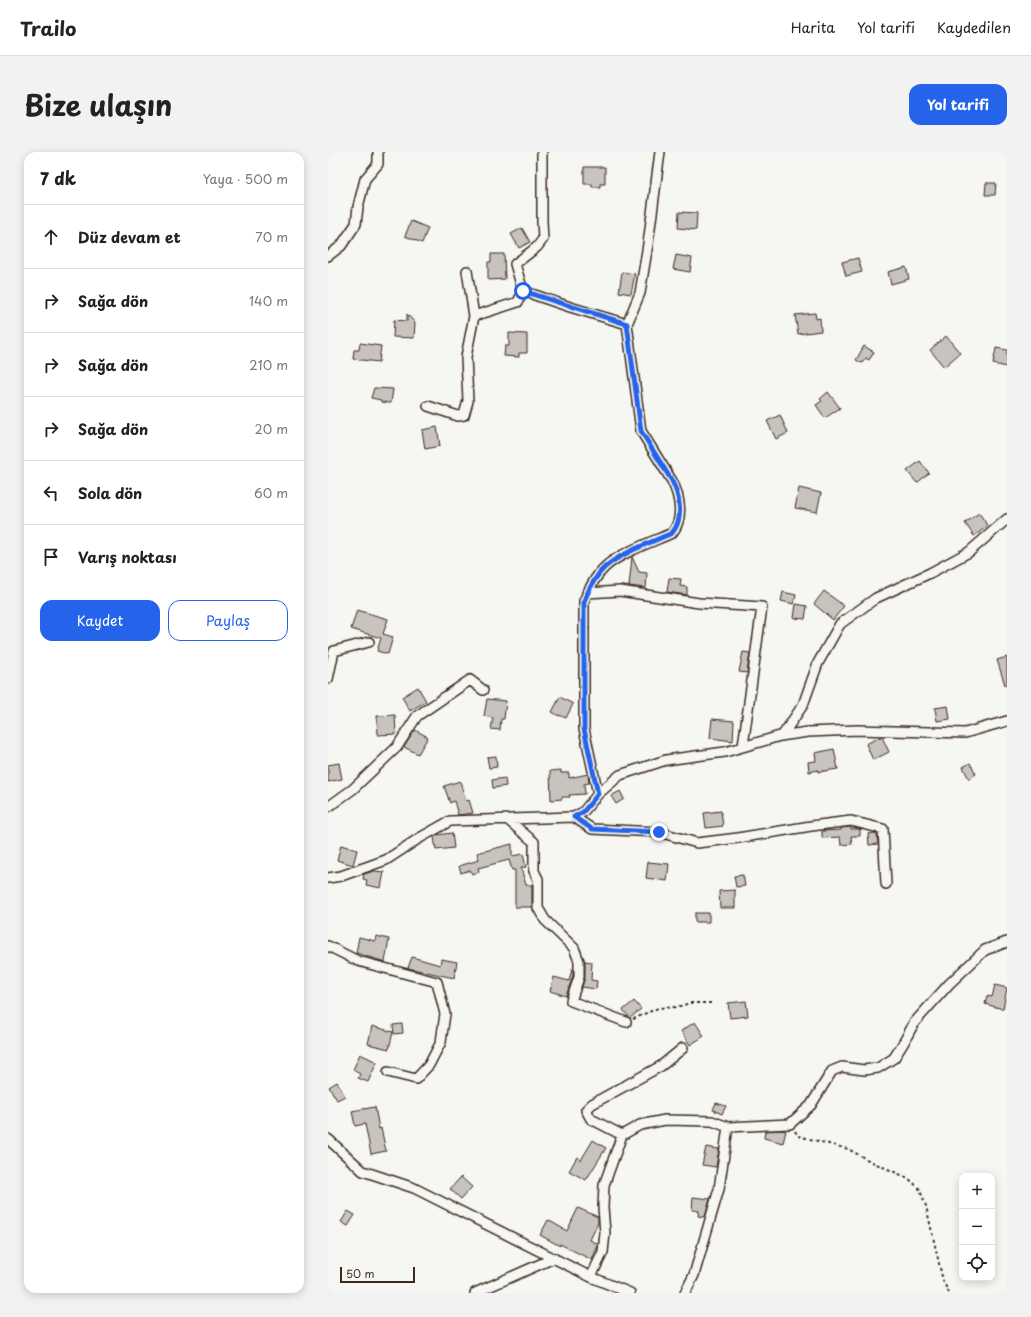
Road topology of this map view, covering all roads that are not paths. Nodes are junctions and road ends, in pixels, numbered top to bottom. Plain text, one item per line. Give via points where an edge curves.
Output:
1 (378, 152) edge
2 (542, 152) edge
3 (660, 152) edge
4 (328, 256) edge
5 (467, 271) dead end
6 (523, 291) junction
7 (474, 316) junction
8 (627, 324) junction
9 (428, 406) dead end
10 (1007, 519) edge
11 (587, 594) junction
12 (369, 642) dead end
13 (328, 680) edge
14 (483, 690) dead end
15 (1007, 721) edge
16 (782, 736) junction
17 (743, 746) junction
18 (598, 794) junction
19 (328, 807) edge
20 (574, 817) junction
21 (508, 820) junction
22 (328, 878) edge
23 (886, 884) dead end
24 (1007, 942) edge
25 (328, 946) edge
26 (626, 1022) road end
27 (683, 1048) dead end
28 (388, 1072) dead end
29 (728, 1127) junction
30 (622, 1135) junction
31 (328, 1138) edge
32 (554, 1258) junction
33 (591, 1277) junction
34 (475, 1293) edge
35 (630, 1293) edge
36 (685, 1293) edge

1 - 4 street via 378,164 364,179 356,224 341,246
2 - 6 street via 543,239 516,264
3 - 8 street via 640,293
5 - 7 street
6 - 7 street via 518,302
6 - 8 street
7 - 9 street via 466,357 468,401 464,416
8 - 11 street via 641,431 676,489 680,515 677,527 672,533 618,558 605,568 590,586
10 - 16 street via 969,552 876,598 840,624 818,663 803,705
11 - 17 street via 620,591 699,603 762,607
11 - 18 street via 584,601 584,729
12 - 13 street via 334,651
14 - 19 street via 470,680 417,716 397,747 354,789
15 - 16 street via 965,733 856,730
16 - 17 street
17 - 18 street via 724,752 666,760 620,775
18 - 20 street via 583,812
20 - 21 street
20 - 23 street via 592,829 659,832 697,843 851,821 883,829
21 - 22 street via 450,821 386,860
21 - 26 street via 534,842 538,908 545,920 574,948 579,961 579,977 571,1001
24 - 29 street via 985,950 949,984 914,1023 894,1058 878,1068 864,1070 842,1067 832,1071 811,1105 790,1124
25 - 28 street via 358,961 437,982 445,1014 441,1042 429,1065 416,1079
27 - 30 street via 661,1066 592,1104 586,1110 591,1119
29 - 30 street via 712,1121 665,1120 640,1125
29 - 36 street via 719,1189 694,1275
30 - 33 street via 604,1185 603,1252
31 - 32 street via 364,1171 414,1188
32 - 33 street
32 - 34 street
33 - 35 street

